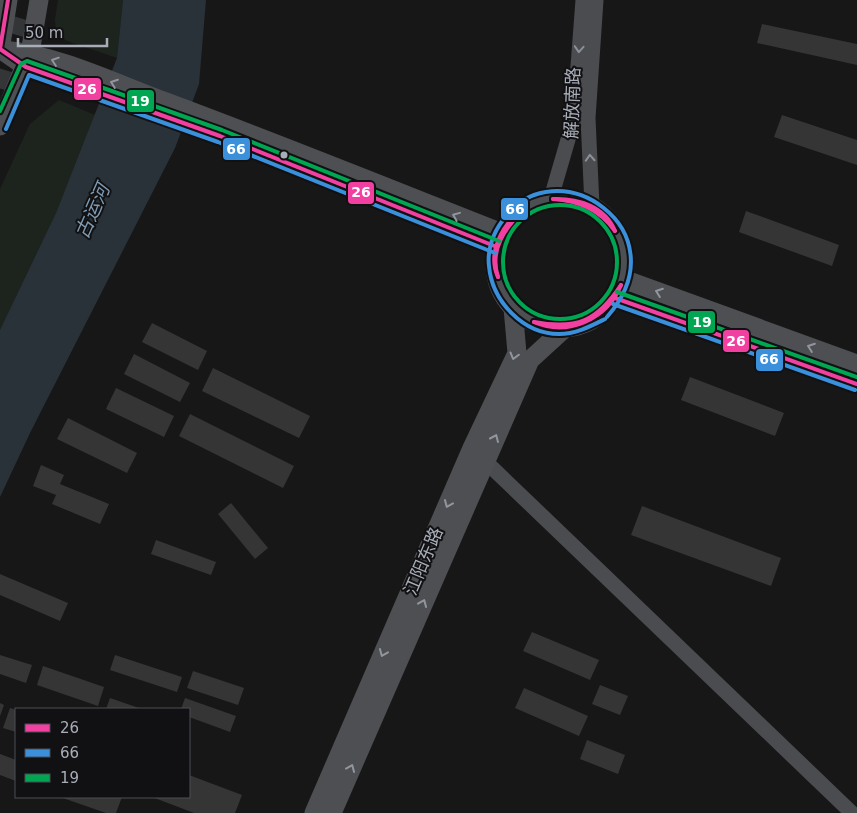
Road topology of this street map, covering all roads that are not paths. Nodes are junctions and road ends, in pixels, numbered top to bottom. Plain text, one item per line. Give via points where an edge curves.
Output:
1 (8, 0) edge
2 (26, 0) edge
3 (39, 0) edge
4 (583, 0) edge
5 (596, 0) edge
6 (23, 19) tunnel mouth
7 (0, 49) edge
8 (28, 60) junction
9 (0, 126) edge
10 (551, 198) junction
11 (592, 206) junction
12 (499, 240) junction
13 (623, 279) junction
14 (615, 298) junction
15 (513, 308) junction
16 (565, 328) junction
17 (857, 364) edge
18 (857, 384) edge
19 (485, 461) junction
20 (314, 813) edge
21 (332, 813) edge
22 (852, 813) edge

1 - 7 main road
2 - 6 main road
3 - 8 main road
4 -> 10 street, 解放南路 via 574,119
11 -> 5 street, 解放南路 via 588,118
7 - 8 main road
8 - 9 main road
8 - 12 main road via 223,130
10 - 11 main road via 572,199
10 - 12 main road via 531,204 520,212
11 - 13 main road via 609,220 620,237 625,258
12 - 15 main road via 495,269 501,290
13 - 14 main road
17 -> 13 main road
14 - 16 main road via 596,316
14 - 18 main road
15 - 16 main road via 530,320
15 -> 20 main road, 江阳东路 via 517,353 472,448
19 -> 16 main road, 江阳东路 via 530,360
21 -> 19 main road, 江阳东路
19 - 22 street

